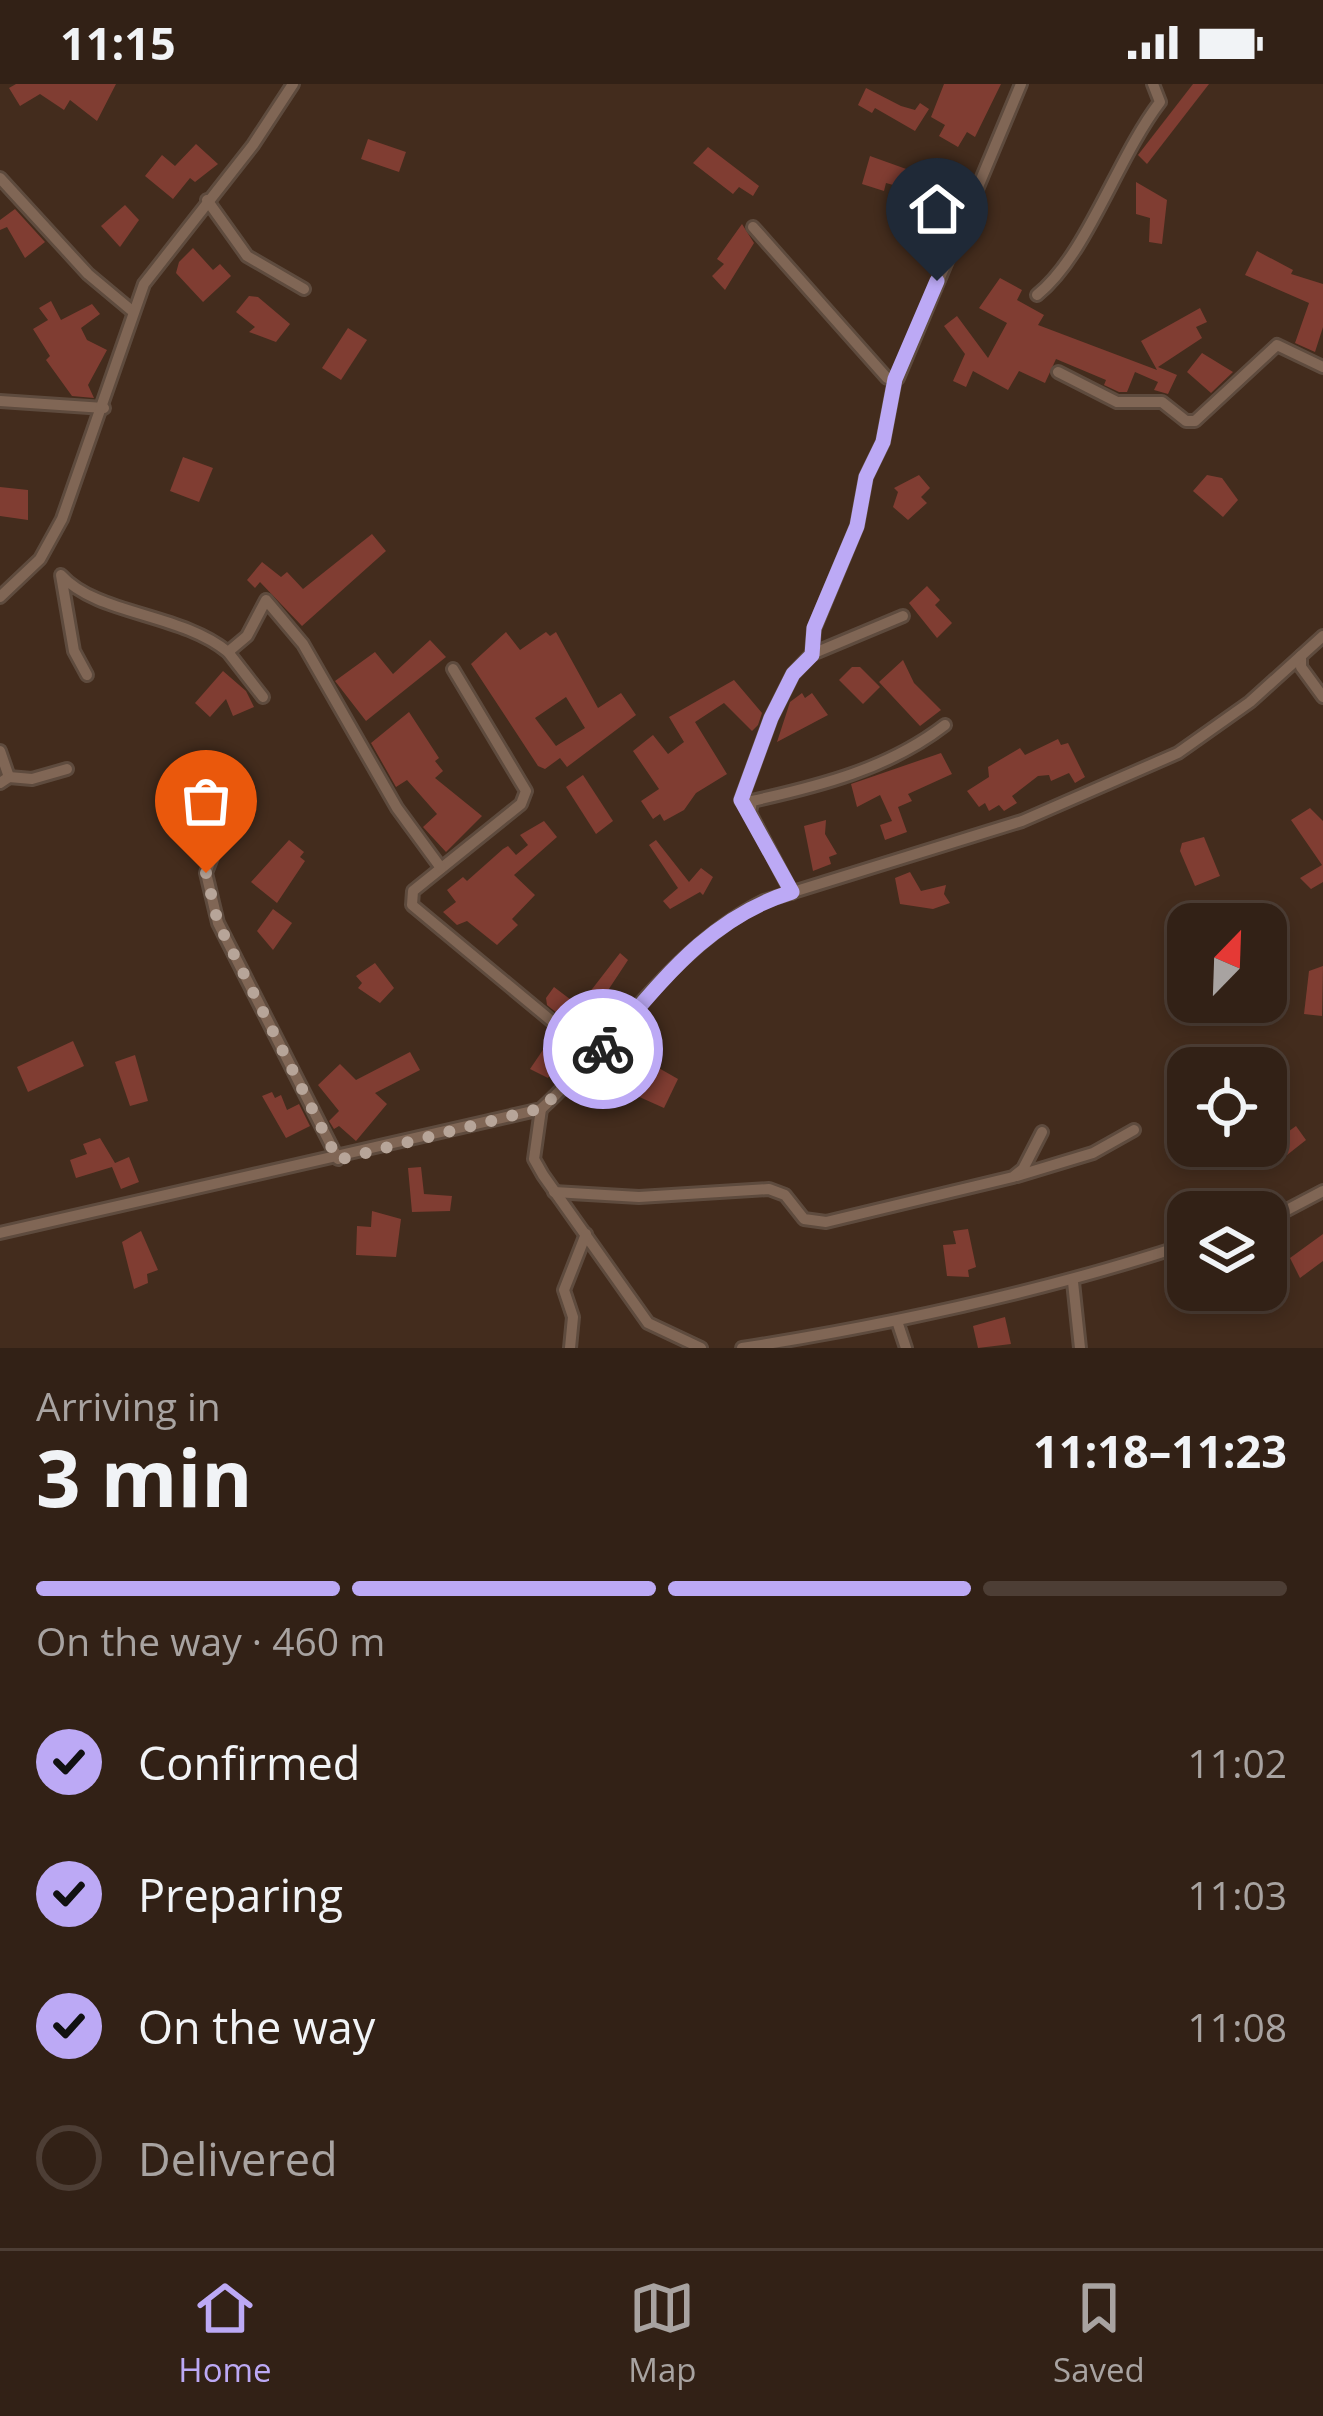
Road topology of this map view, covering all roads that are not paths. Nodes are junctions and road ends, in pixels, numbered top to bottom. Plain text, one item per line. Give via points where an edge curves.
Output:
1 (293, 84) edge
2 (1021, 84) edge
3 (1153, 84) edge
4 (0, 178) edge
5 (207, 200) junction
6 (753, 227) dead end
7 (304, 289) dead end
8 (1037, 295) dead end
9 (130, 310) junction
10 (1323, 367) edge
11 (1058, 373) dead end
12 (895, 379) junction
13 (0, 401) edge
14 (104, 408) junction
15 (47, 547) junction
16 (61, 575) junction
17 (0, 597) edge
18 (903, 616) dead end
19 (1323, 636) edge
20 (228, 652) junction
21 (812, 655) junction
22 (1301, 656) junction
23 (453, 669) dead end
24 (87, 676) dead end
25 (1323, 697) edge
26 (263, 698) dead end
27 (945, 725) dead end
28 (0, 751) edge
29 (67, 769) dead end
30 (4, 780) edge
31 (750, 810) junction
32 (218, 841) dead end
33 (441, 868) junction
34 (792, 892) junction
35 (595, 1058) junction
36 (542, 1108) junction
37 (1134, 1130) dead end
38 (1042, 1132) dead end
39 (338, 1160) junction
40 (1013, 1177) junction
41 (1323, 1191) edge
42 (554, 1192) junction
43 (1287, 1210) edge
44 (0, 1233) edge
45 (586, 1234) junction
46 (1167, 1251) edge
47 (1072, 1282) junction
48 (896, 1321) junction
49 (676, 1344) edge
50 (570, 1348) edge
51 (701, 1348) edge
52 (742, 1348) edge
53 (906, 1348) edge
54 (1080, 1348) edge

1 - 5 street
2 - 12 street
3 - 8 street via 1160,102 1134,135 1059,278
4 - 9 street
5 - 7 street via 247,256
5 - 9 street
6 - 12 street
9 - 14 street
10 - 11 street via 1277,345 1195,421 1162,402 1117,402
12 - 21 street via 883,442 814,628
13 - 14 street
14 - 15 street
15 - 16 street
15 - 17 street
16 - 20 street via 83,592 188,626
16 - 24 street via 74,651
18 - 21 street
19 - 22 street
20 - 26 street
20 - 33 street via 266,600 303,644
21 - 31 street via 771,718 741,800
22 - 25 street
22 - 34 street via 1178,753 1022,821
23 - 33 street via 526,791 521,804
27 - 31 street via 912,751 756,799
28 - 30 street
29 - 30 street
31 - 34 street
32 - 39 street via 206,873 218,923
33 - 35 street via 413,892 416,911
34 - 35 street via 703,938
35 - 36 street
36 - 39 street
36 - 42 street via 534,1159
37 - 40 street via 1093,1154
38 - 40 street
39 - 44 street
40 - 42 street via 826,1222 804,1219 769,1189 639,1197
41 - 43 street
42 - 45 street
45 - 49 street via 648,1323
45 - 50 street via 564,1290 573,1317
46 - 47 street
47 - 48 street
47 - 54 street
48 - 52 street
48 - 53 street
49 - 51 street

